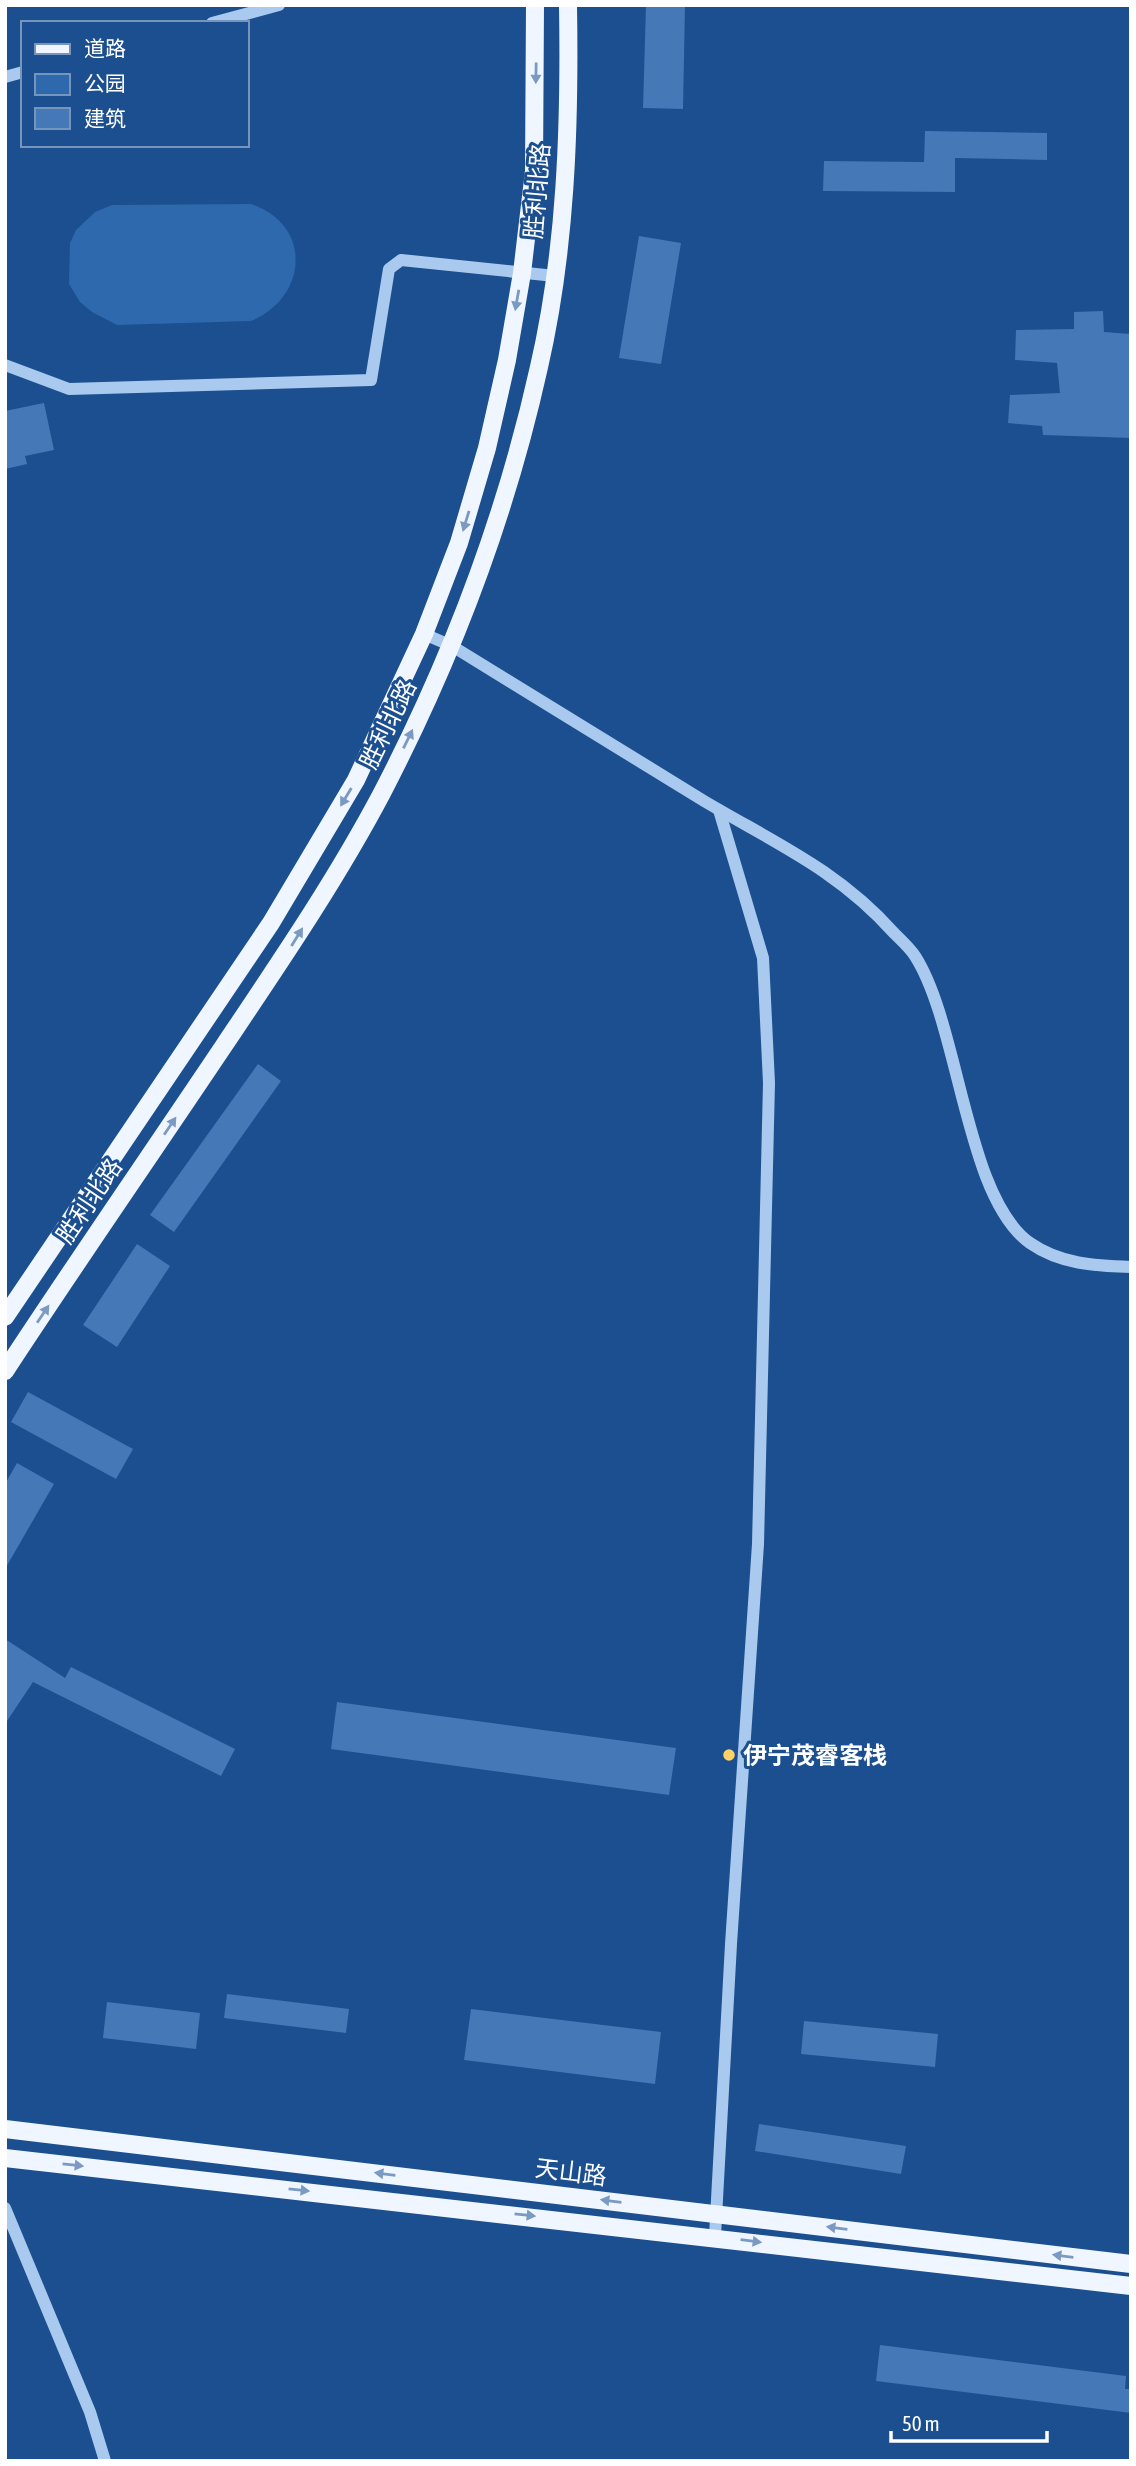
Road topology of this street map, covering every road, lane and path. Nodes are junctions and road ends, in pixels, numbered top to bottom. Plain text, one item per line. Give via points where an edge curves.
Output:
1 (279, 5) edge
2 (535, 5) edge
3 (568, 5) edge
4 (219, 21) edge
5 (522, 273) junction
6 (555, 276) junction
7 (5, 365) edge
8 (424, 634) junction
9 (452, 646) junction
10 (719, 810) junction
11 (1131, 1267) edge
12 (5, 1317) edge
13 (5, 1371) edge
14 (5, 2129) edge
15 (5, 2158) edge
16 (5, 2208) edge
17 (717, 2214) junction
18 (715, 2236) junction
19 (1131, 2264) edge
20 (1131, 2286) edge
21 (105, 2461) edge

1 - 4 street
2 -> 5 main road, 胜利北路 via 534,171
3 - 6 main road, 胜利北路 via 565,174
5 - 6 street
5 - 7 street via 401,260 388,269 370,380 69,389
5 -> 8 main road, 胜利北路 via 487,448 459,543
6 - 9 main road, 胜利北路 via 522,432 486,555
8 - 9 street
8 -> 12 main road, 胜利北路 via 356,780 271,923
9 - 10 street
13 -> 9 main road, 胜利北路 via 295,940 381,795
10 - 11 street via 824,869 879,916 915,957 937,1010 985,1171 1007,1221 1029,1242 1056,1257 1087,1265
10 - 17 street via 763,958 769,1083 758,1544
17 -> 14 main road, 天山路
15 -> 18 main road, 天山路
16 - 21 street via 90,2412
17 - 18 street
19 -> 17 main road, 天山路
18 -> 20 main road, 天山路

